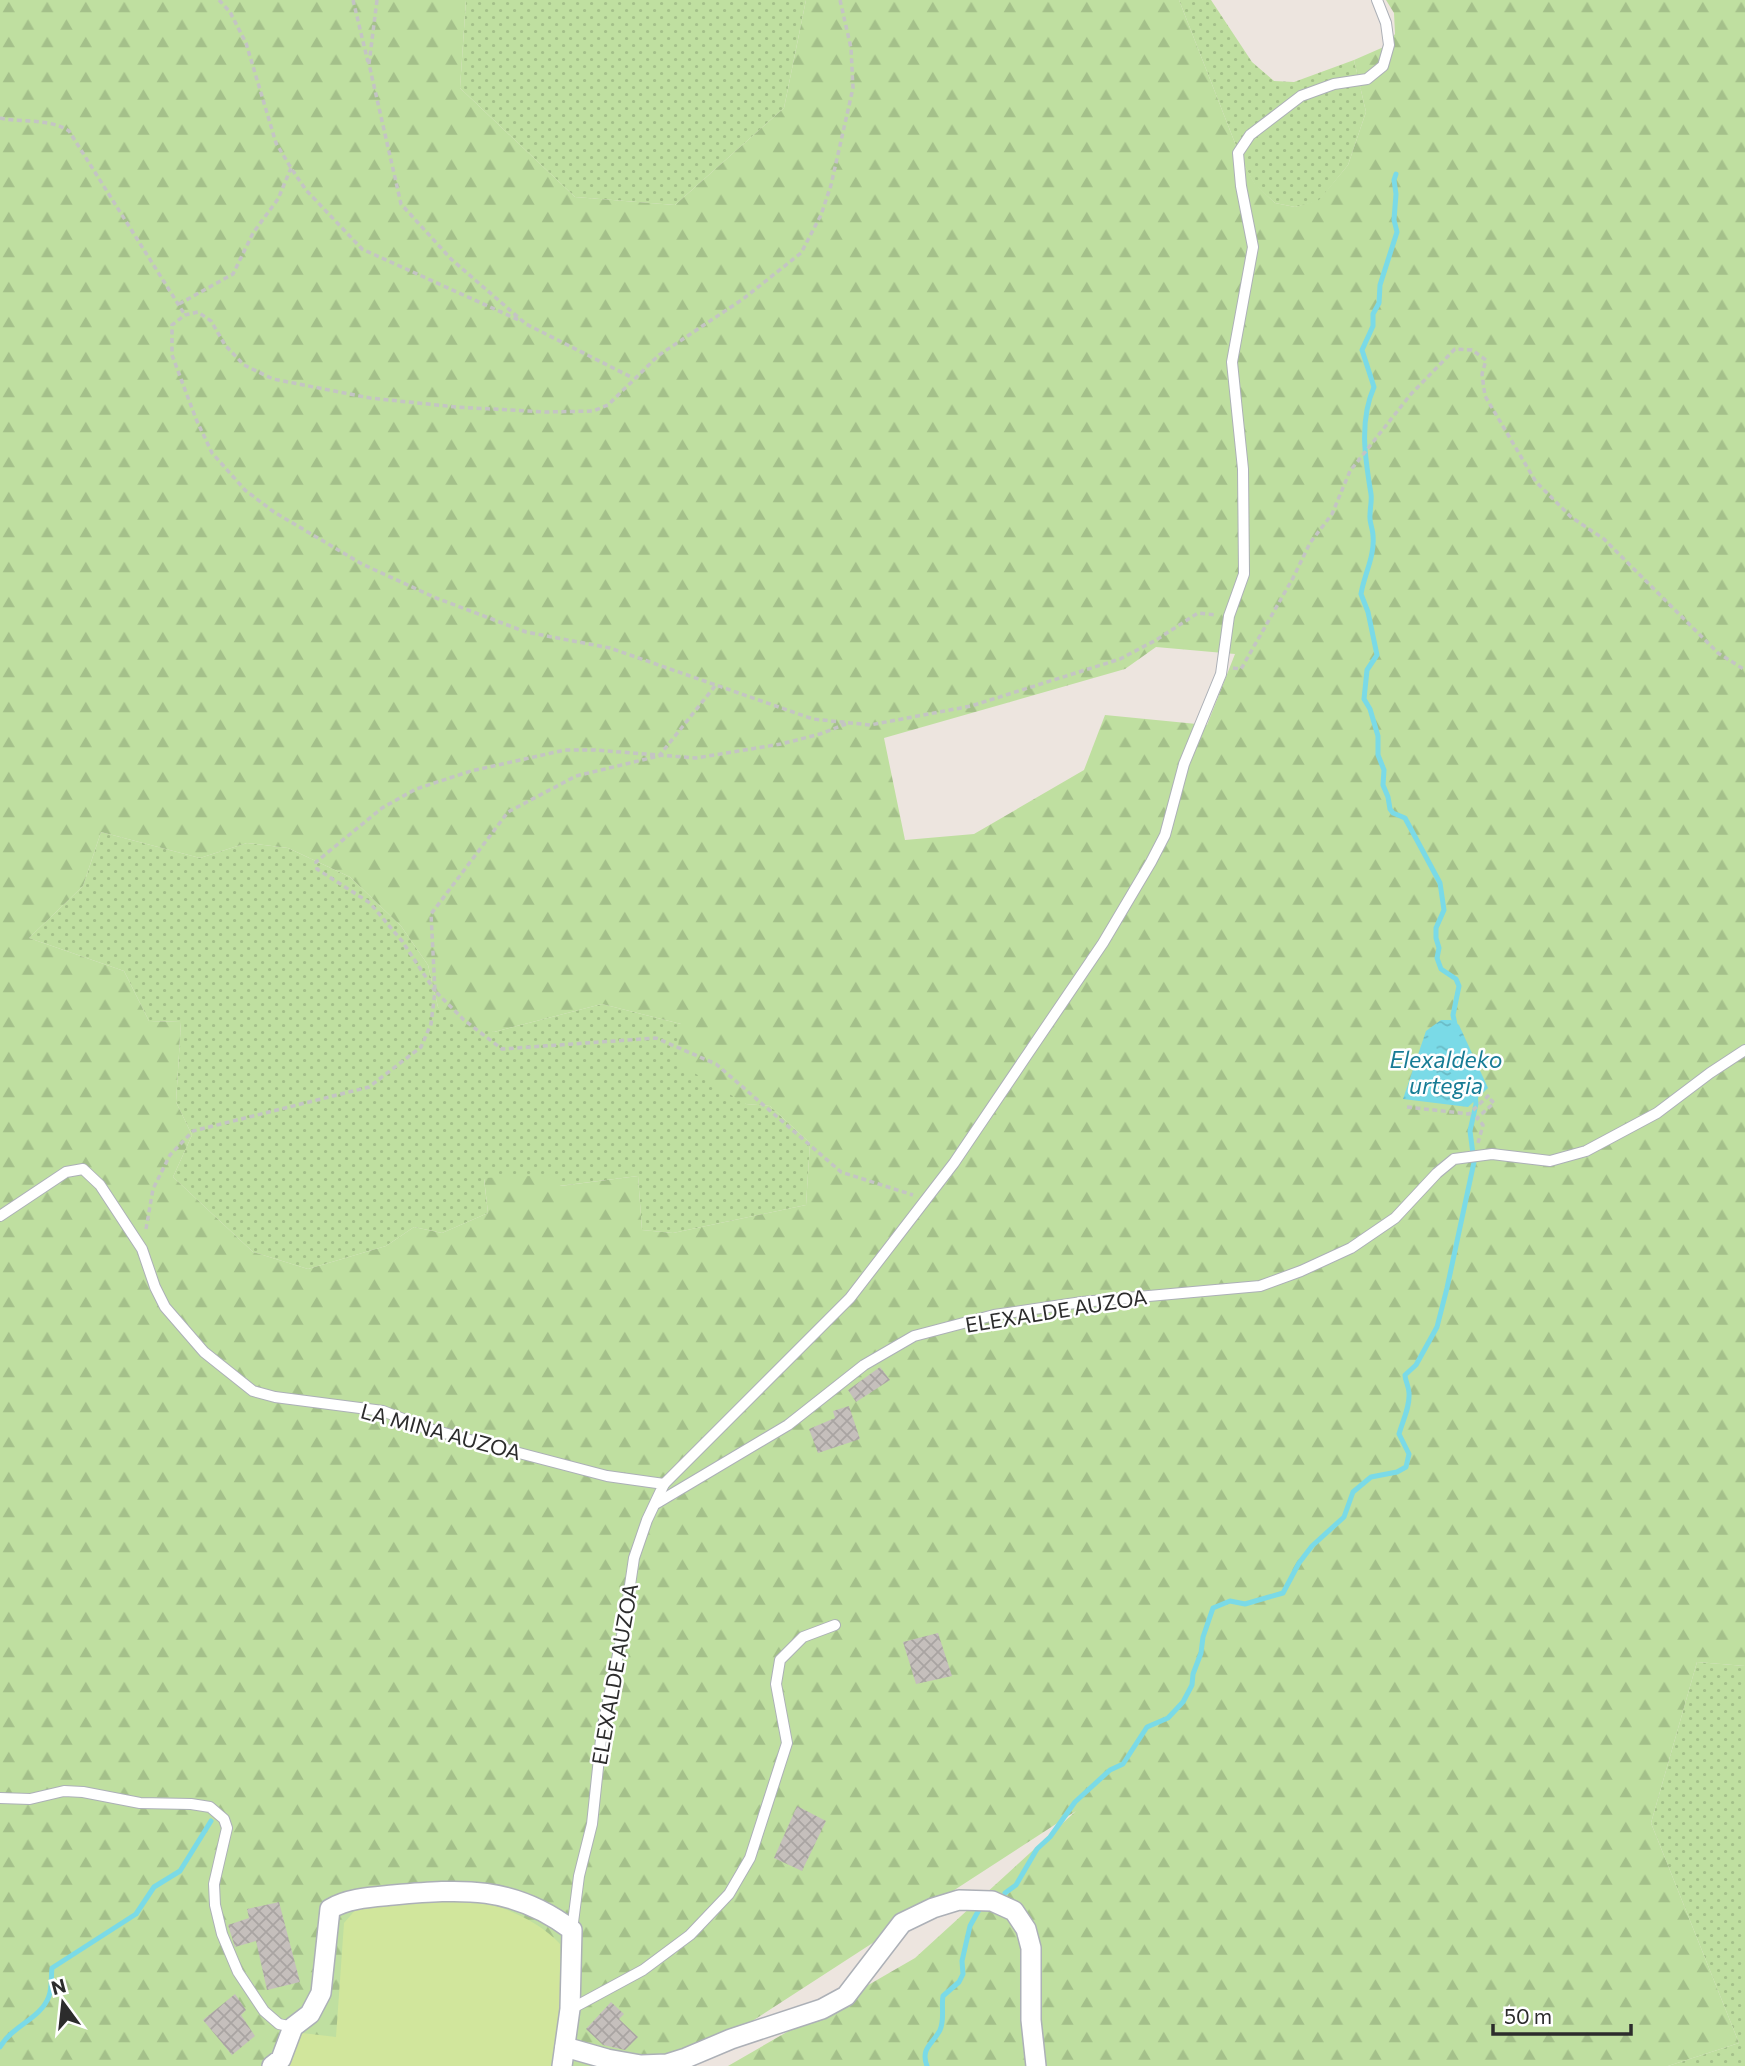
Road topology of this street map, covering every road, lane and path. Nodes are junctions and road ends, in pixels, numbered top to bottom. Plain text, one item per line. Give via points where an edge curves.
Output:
1 (219, 0) edge
2 (353, 0) edge
3 (377, 0) edge
4 (840, 0) edge
5 (1377, 0) edge
6 (369, 64) junction
7 (0, 118) edge
8 (290, 168) junction
9 (179, 304) junction
10 (185, 315) junction
11 (526, 324) junction
12 (633, 378) junction
13 (1229, 616) junction
14 (1224, 654) junction
15 (1745, 670) edge
16 (716, 685) junction
17 (848, 723) junction
18 (659, 757) junction
19 (435, 991) junction
20 (1745, 1050) edge
21 (1407, 1107) dead end
22 (1483, 1125) dead end
23 (925, 1199) junction
24 (0, 1216) edge
25 (142, 1249) junction
26 (664, 1484) junction
27 (656, 1503) junction
28 (835, 1625) dead end
29 (0, 1798) edge
30 (572, 1930) junction
31 (570, 2009) junction
32 (293, 2027) junction
33 (564, 2056) edge
34 (272, 2066) edge
35 (1036, 2066) edge

1 - 8 path via 246,43 276,143
2 - 6 path
3 - 6 path
4 - 12 path via 851,48 853,88 831,185 801,253
5 - 13 lane via 1390,45 1382,66 1367,79 1301,96 1251,135 1238,153 1253,247 1231,362 1243,469 1244,574
6 - 11 path via 401,204 451,260
7 - 9 path via 57,123 69,131
8 - 9 path via 278,199 253,233 233,274
8 - 11 path via 362,249
9 - 10 path
10 - 12 path via 198,312 211,321 244,365 273,379 370,398 456,407 593,411 608,405
10 - 16 path via 172,324 172,355 195,419 212,453 245,490 274,512 362,564 436,597 526,632 610,648
11 - 12 path
13 - 14 lane
13 - 17 path via 1198,613 1120,659 971,706 870,725
14 - 15 path via 1233,668 1241,669 1310,543 1332,514 1350,471 1455,349 1472,350 1486,360 1482,374 1485,396 1536,482 1570,517 1604,539 1718,653
14 - 23 lane via 1221,674 1184,764 1165,835 1151,862 1088,965
16 - 17 path via 813,719
16 - 18 path
17 - 18 path via 781,744 696,758
18 - 19 path via 576,776 509,812 431,914
18 - 19 path via 565,750 471,771 416,789 382,808 316,862 317,869 370,903
19 - 23 path via 502,1049 656,1038 704,1058 841,1172
19 - 25 path via 421,1047 369,1087 193,1131 170,1155 153,1189
20 - 27 lane, ELEXALDE AUZOA via 1657,1113 1586,1151 1550,1161 1492,1154 1454,1159 1395,1218 1352,1248 1260,1286 1082,1302 994,1315 914,1336 864,1365 788,1426
21 - 22 path via 1469,1114 1488,1096 1494,1103 1477,1118
23 - 26 lane via 850,1298
24 - 25 lane, LA MINA AUZOA via 66,1172 83,1169 100,1185
25 - 26 lane, LA MINA AUZOA via 155,1287 181,1328 253,1391 383,1411 426,1428 607,1476
26 - 27 lane
27 - 30 lane, ELEXALDE AUZOA via 634,1558
28 - 31 lane via 803,1637 779,1660 776,1684 787,1743 750,1858 729,1894 690,1935 643,1970
29 - 32 lane via 30,1799 64,1791 140,1803 210,1807 227,1828 214,1884 222,1934 238,1972 264,2011 279,2024
30 - 31 street, ELEXALDE AUZOA
30 - 32 street via 555,1917 488,1892 448,1890 368,1897 336,1905 330,1909 321,1993 310,2014
31 - 33 street, ELEXALDE AUZOA
32 - 34 street via 281,2059
33 - 35 street, ELEXALDE AUZOA via 667,2064 822,2009 846,1996 902,1923 959,1900 992,1901 1014,1911 1026,1929 1031,1948

